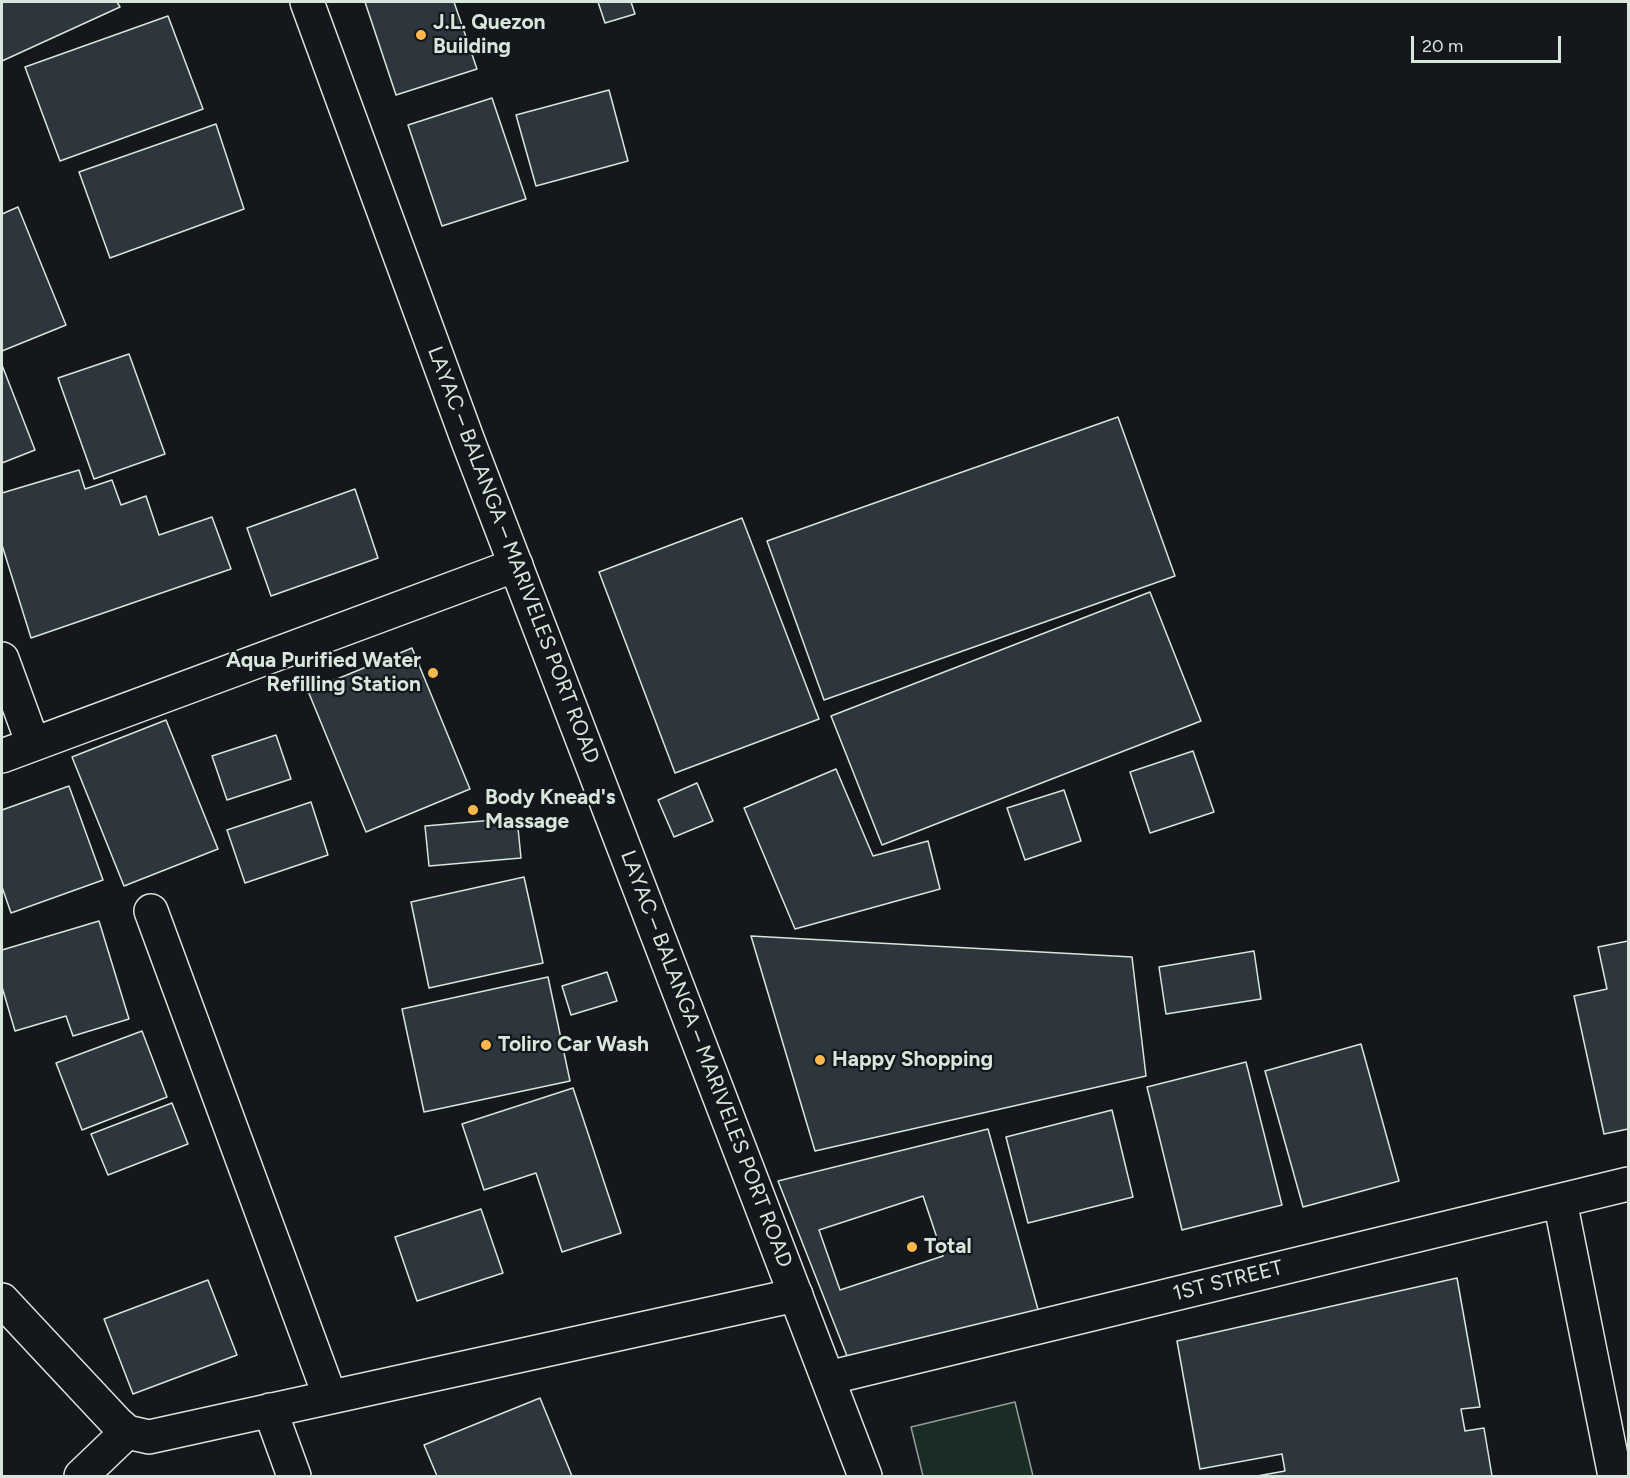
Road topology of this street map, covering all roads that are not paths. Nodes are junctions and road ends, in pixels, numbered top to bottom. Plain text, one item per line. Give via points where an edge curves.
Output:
1 (308, 2) edge
2 (516, 565) junction
3 (2, 659) edge
4 (33, 744) junction
5 (2, 756) edge
6 (151, 911) dead end
7 (1629, 1184) edge
8 (1560, 1201) junction
9 (796, 1295) junction
10 (2, 1300) edge
11 (828, 1378) junction
12 (330, 1397) junction
13 (270, 1410) junction
14 (127, 1432) junction
15 (81, 1476) edge
16 (294, 1476) edge
17 (865, 1476) edge
18 (1615, 1476) edge

1 - 2 street, LAYAC – BALANGA – MARIVELES PORT ROAD
2 - 4 street
2 - 9 street, LAYAC – BALANGA – MARIVELES PORT ROAD
3 - 4 street
4 - 5 street
6 - 12 street
7 - 8 street, 1ST STREET
8 - 11 street, 1ST STREET
8 - 18 street
9 - 11 street, LAYAC – BALANGA – MARIVELES PORT ROAD
9 - 12 street
10 - 14 street
11 - 17 street, LAYAC – BALANGA – MARIVELES PORT ROAD
12 - 13 street
13 - 14 street via 149,1437
13 - 16 street
14 - 15 street

